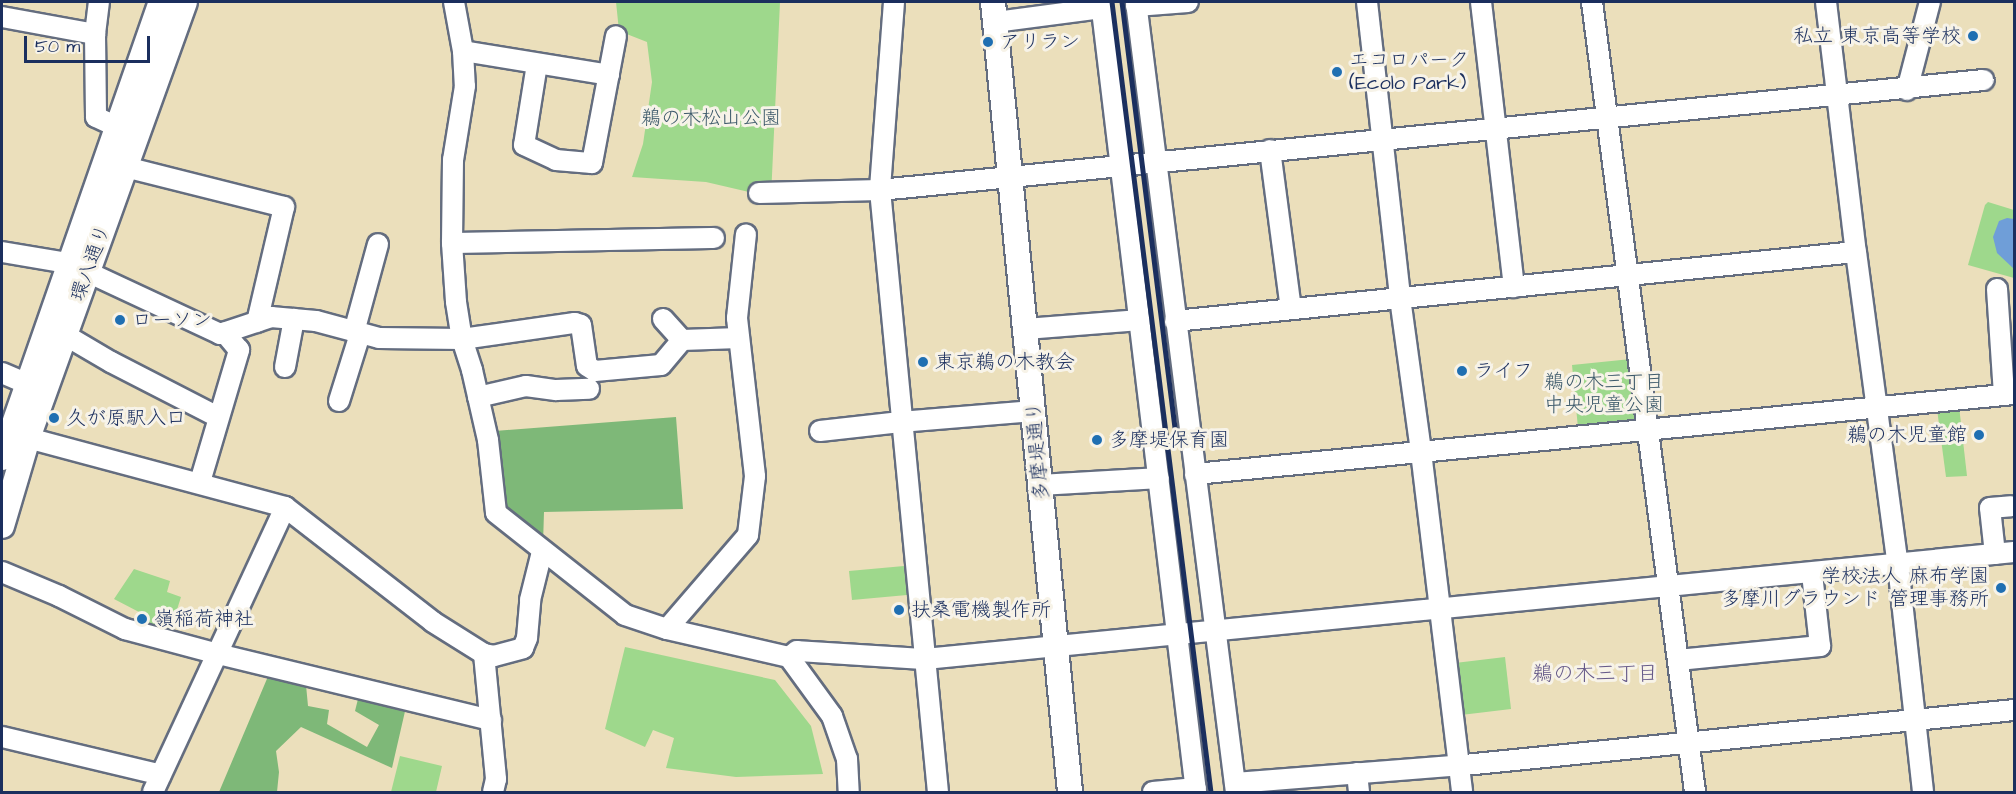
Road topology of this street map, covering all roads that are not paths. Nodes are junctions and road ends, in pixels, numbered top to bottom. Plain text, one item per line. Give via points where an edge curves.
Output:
1 (99, 2) edge
2 (161, 2) edge
3 (185, 2) edge
4 (454, 2) edge
5 (894, 2) edge
6 (1188, 2) edge
7 (1367, 2) edge
8 (1481, 2) edge
9 (1592, 2) edge
10 (1826, 2) edge
11 (1930, 2) edge
12 (1136, 4) edge
13 (1101, 5) edge
14 (994, 12) edge
15 (2, 17) edge
16 (95, 34) junction
17 (616, 36) dead end
18 (463, 51) junction
19 (537, 64) junction
20 (609, 75) junction
21 (1984, 80) dead end
22 (1907, 90) junction
23 (1837, 96) junction
24 (1608, 118) junction
25 (117, 127) junction
26 (1497, 127) junction
27 (1384, 139) junction
28 (1270, 150) junction
29 (1149, 163) junction
30 (125, 166) junction
31 (1121, 166) junction
32 (1011, 177) junction
33 (880, 190) junction
34 (759, 193) dead end
35 (746, 234) dead end
36 (714, 238) dead end
37 (452, 243) junction
38 (378, 244) dead end
39 (2, 252) edge
40 (1856, 252) junction
41 (78, 268) junction
42 (1628, 274) junction
43 (1514, 287) junction
44 (1997, 289) dead end
45 (1400, 298) junction
46 (1291, 309) junction
47 (294, 319) junction
48 (663, 319) dead end
49 (1140, 320) junction
50 (1175, 321) junction
51 (257, 322) junction
52 (1026, 329) junction
53 (224, 332) junction
54 (357, 333) junction
55 (65, 335) junction
56 (462, 339) junction
57 (739, 339) junction
58 (682, 340) junction
59 (285, 367) dead end
60 (2, 373) edge
61 (28, 384) junction
62 (590, 389) dead end
63 (2009, 395) edge
64 (478, 397) junction
65 (339, 401) dead end
66 (1876, 408) junction
67 (1034, 411) junction
68 (218, 417) junction
69 (900, 422) junction
70 (1648, 429) junction
71 (820, 431) dead end
72 (28, 438) junction
73 (1421, 452) junction
74 (2, 458) edge
75 (1195, 474) junction
76 (1159, 478) junction
77 (200, 482) junction
78 (1041, 485) junction
79 (2011, 506) dead end
80 (285, 507) junction
81 (2, 525) edge
82 (542, 552) junction
83 (2005, 553) edge
84 (1898, 565) junction
85 (2, 572) edge
86 (1812, 574) junction
87 (1668, 586) junction
88 (1439, 608) junction
89 (667, 629) junction
90 (1214, 629) junction
91 (1179, 634) junction
92 (1055, 646) junction
93 (218, 654) junction
94 (484, 654) junction
95 (789, 657) junction
96 (925, 659) junction
97 (1678, 660) junction
98 (2014, 710) edge
99 (1913, 719) junction
100 (491, 720) junction
101 (2, 737) edge
102 (1688, 741) junction
103 (1457, 765) junction
104 (1358, 783) edge
105 (159, 787) edge
106 (1236, 788) edge
107 (1196, 790) edge
108 (493, 792) edge
109 (849, 792) edge
110 (938, 792) edge
111 (1070, 792) edge
112 (1153, 792) edge
113 (1462, 792) edge
114 (1695, 792) edge
115 (1923, 792) edge

1 - 16 street
2 - 25 main road, 環八通り
3 - 30 main road, 環八通り
4 - 18 street
5 - 33 street
6 - 12 street
7 - 27 street
8 - 26 street
9 - 24 street
10 - 23 street
11 - 22 street
12 - 29 street
13 - 14 street
13 - 31 street
14 - 32 main road, 多摩堤通り
15 - 16 street
16 - 25 street via 94,110 96,117
17 - 20 street
18 - 19 street
18 - 37 street via 465,86 453,160
19 - 20 street
19 - 20 street via 524,145 556,160 592,163
21 - 22 street
22 - 23 street
23 - 24 street
23 - 40 street
24 - 26 street
24 - 42 street
25 - 41 main road, 環八通り
26 - 27 street
26 - 43 street
27 - 28 street
27 - 45 street
28 - 29 street
28 - 46 street
29 - 31 street
29 - 50 street
30 - 41 main road, 環八通り
30 - 51 street via 284,207
31 - 32 street
31 - 49 street
32 - 33 street
32 - 52 main road, 多摩堤通り
33 - 34 street
33 - 69 street
35 - 57 street via 739,279
36 - 37 street
37 - 56 street
38 - 54 street
39 - 41 street
40 - 42 street
40 - 66 street
41 - 53 street via 220,334
41 - 55 main road, 環八通り
41 - 61 main road, 環八通り
42 - 43 street
42 - 70 street
43 - 45 street
44 - 63 street
45 - 46 street
45 - 73 street
46 - 50 street
47 - 51 street via 271,317
47 - 54 street
47 - 59 street
48 - 58 street
49 - 52 street
49 - 76 street
50 - 75 street
51 - 53 street
52 - 67 main road, 多摩堤通り
53 - 68 street via 239,350
54 - 56 street via 379,338
54 - 65 street
55 - 68 street
55 - 72 main road, 環八通り
56 - 58 street via 575,323 581,325 587,366 595,371 661,365
56 - 64 street
57 - 58 street
57 - 89 street via 755,476 748,535
60 - 61 street
61 - 74 main road, 環八通り
62 - 64 street via 526,386
63 - 66 street
64 - 82 street via 488,440 496,513
66 - 70 street
66 - 84 street
67 - 69 street
67 - 78 main road, 多摩堤通り
68 - 77 street
69 - 71 street
69 - 96 street
70 - 73 street
70 - 87 street
72 - 77 street
72 - 81 main road, 環八通り
73 - 75 street
73 - 88 street
75 - 90 street
76 - 78 street
76 - 91 street
77 - 80 street
78 - 92 main road, 多摩堤通り
79 - 83 street via 1990,508
80 - 93 street
80 - 94 street via 433,622
82 - 89 street via 625,615
82 - 94 street via 523,648 494,656
83 - 84 street
84 - 86 street
84 - 99 street
85 - 93 street via 125,628
86 - 87 street
86 - 97 street via 1820,646
87 - 88 street
87 - 97 street
88 - 90 street
88 - 103 street
89 - 95 street
90 - 91 street
90 - 106 street
91 - 92 street
91 - 107 street
92 - 96 street
92 - 111 main road, 多摩堤通り
93 - 100 street
93 - 105 street
94 - 100 street
95 - 96 street via 797,651
95 - 109 street via 832,716 847,759
96 - 110 street
97 - 102 street
98 - 99 street
99 - 102 street
99 - 115 street
100 - 108 street via 496,779
101 - 105 street
102 - 103 street
102 - 114 street
103 - 104 street
103 - 113 street
104 - 106 street
107 - 112 street

